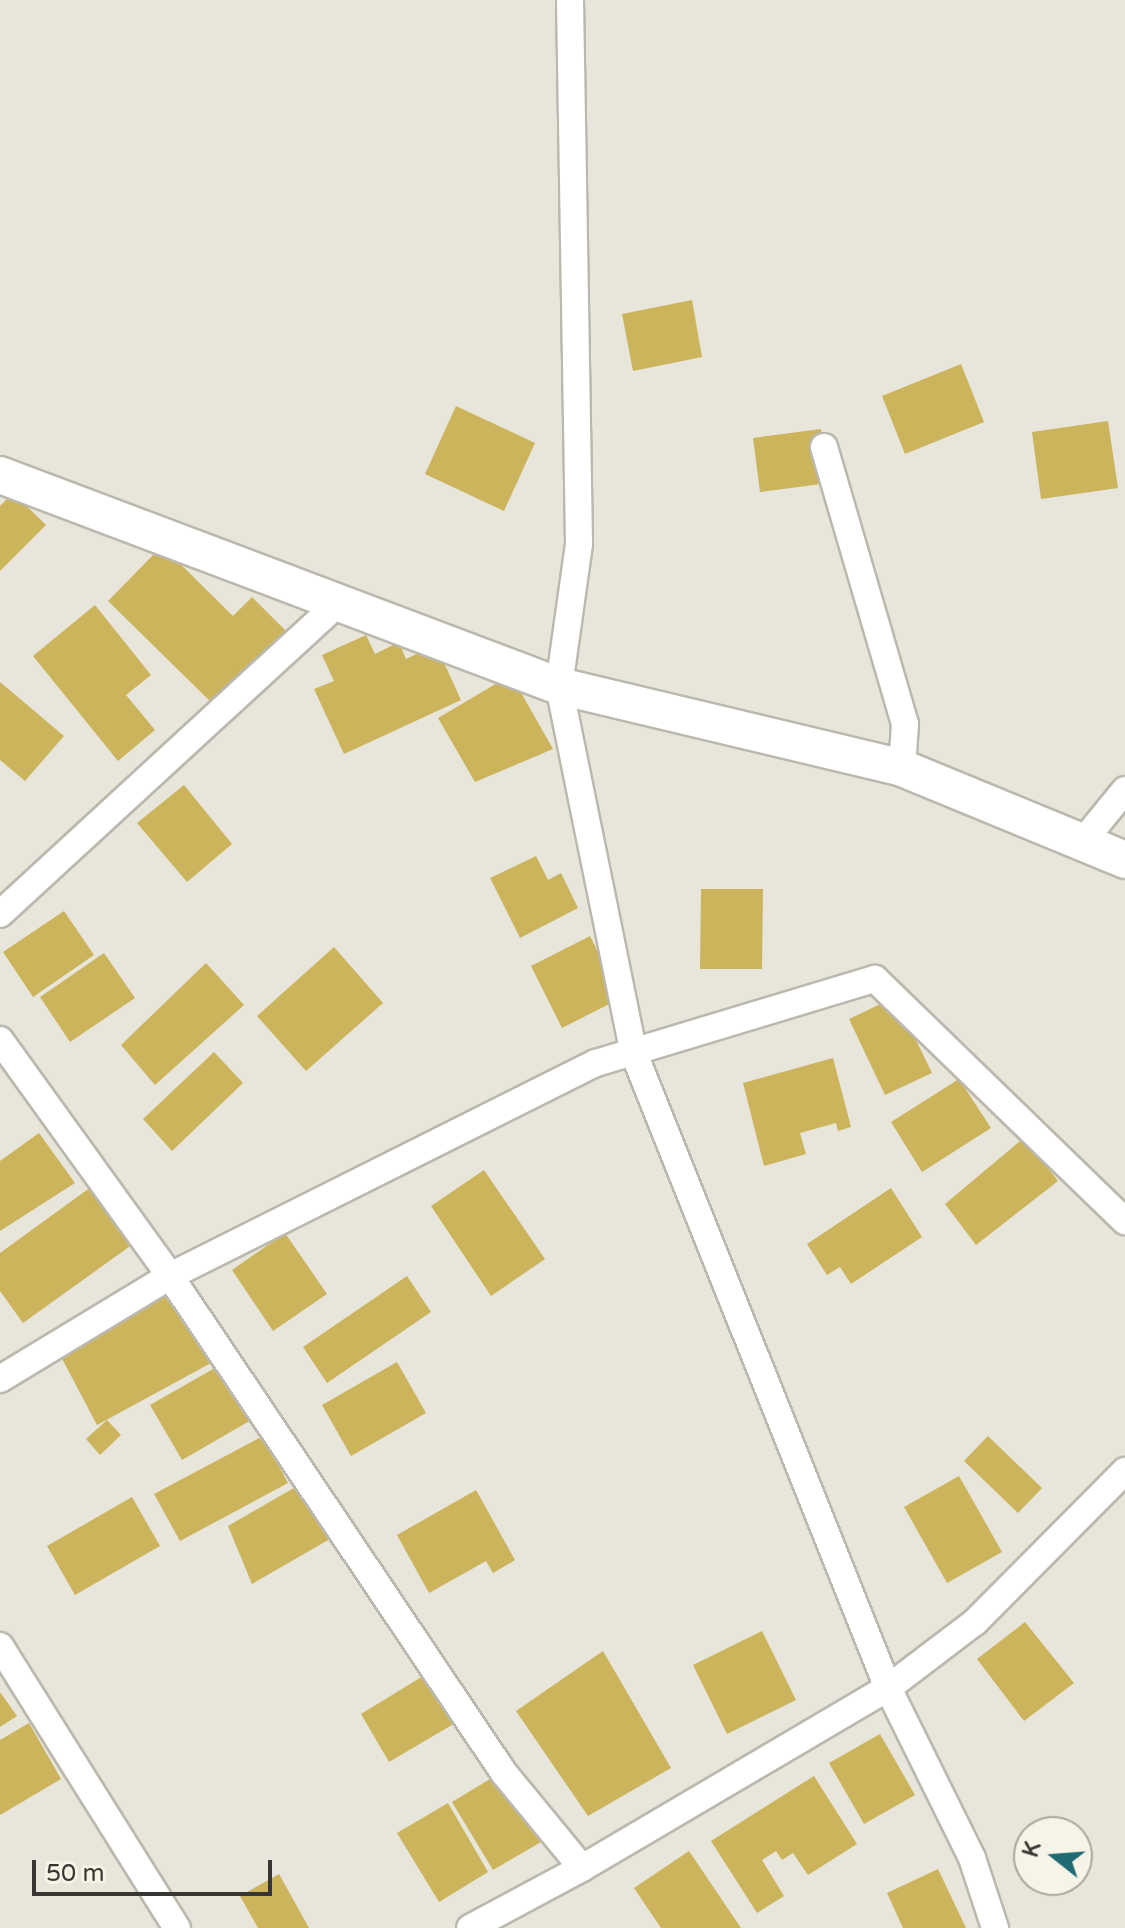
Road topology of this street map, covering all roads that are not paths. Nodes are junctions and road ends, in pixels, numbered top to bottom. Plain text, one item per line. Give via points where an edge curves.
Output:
1 (570, 0) edge
2 (824, 447) dead end
3 (0, 475) edge
4 (338, 603) junction
5 (559, 686) junction
6 (902, 768) junction
7 (1125, 790) edge
8 (1080, 845) junction
9 (1125, 860) edge
10 (0, 914) edge
11 (0, 1040) edge
12 (633, 1051) junction
13 (1125, 1221) edge
14 (170, 1276) junction
15 (0, 1379) edge
16 (1125, 1471) edge
17 (0, 1646) edge
18 (888, 1688) junction
19 (582, 1868) junction
20 (177, 1928) edge
21 (470, 1928) edge
22 (995, 1928) edge

1 - 5 street via 579,544
2 - 6 street via 905,724
3 - 4 street
4 - 5 street
4 - 10 street
5 - 6 street
5 - 12 street
6 - 8 street
7 - 8 street
8 - 9 street
11 - 14 street
12 - 13 street via 875,979
12 - 14 street
12 - 18 street
14 - 15 street
14 - 19 street via 504,1773
16 - 18 street via 975,1622
17 - 20 street
18 - 19 street
18 - 22 street via 972,1858
19 - 21 street

